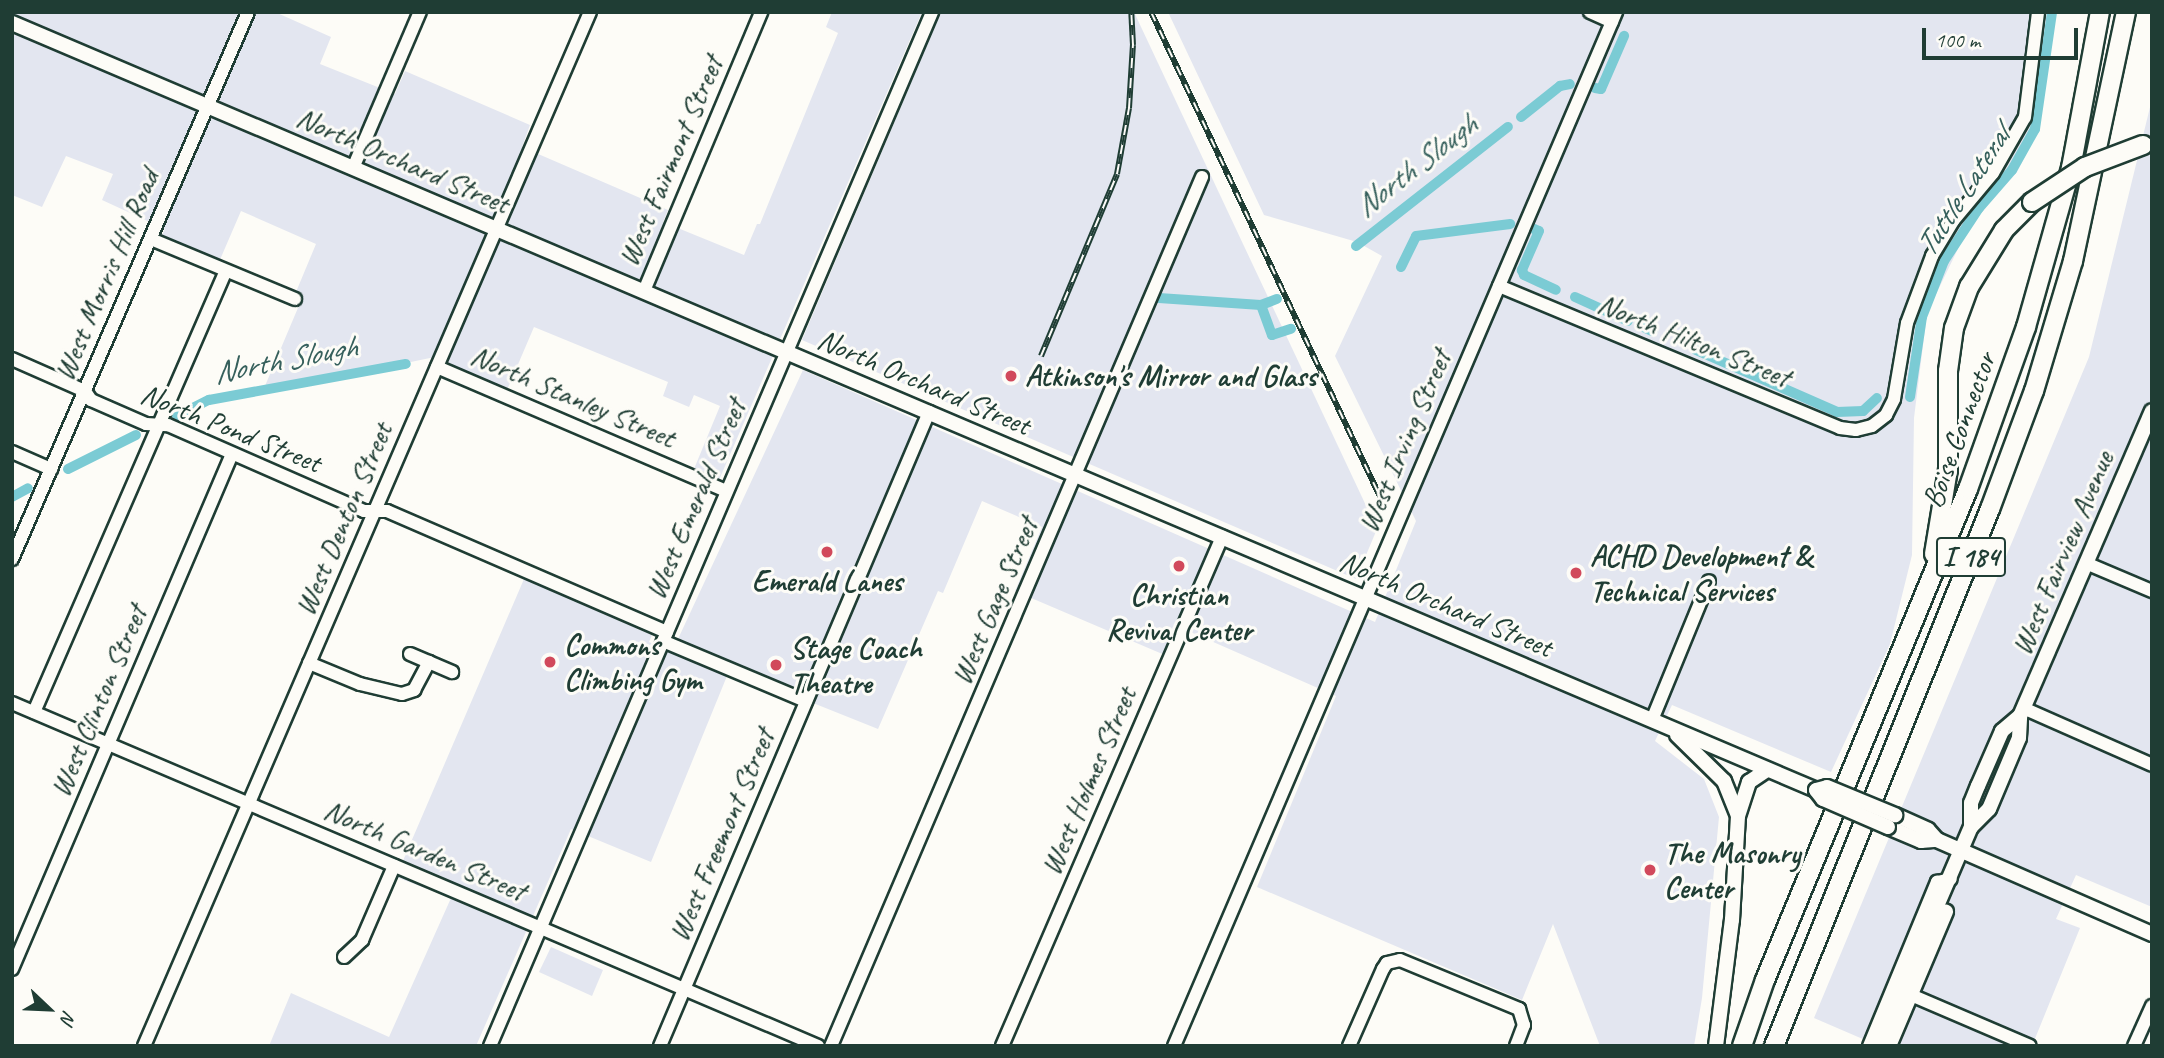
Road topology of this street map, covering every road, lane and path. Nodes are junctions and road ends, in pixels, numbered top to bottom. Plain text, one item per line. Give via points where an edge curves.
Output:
1 (248, 12) edge
2 (420, 12) edge
3 (590, 12) edge
4 (761, 12) edge
5 (932, 12) edge
6 (1590, 12) edge
7 (2038, 12) edge
8 (2100, 12) edge
9 (2126, 12) edge
10 (2133, 12) edge
11 (1614, 17) edge
12 (12, 23) edge
13 (2120, 53) junction
14 (208, 105) junction
15 (2148, 143) edge
16 (353, 168) junction
17 (1202, 177) dead end
18 (496, 228) junction
19 (151, 239) junction
20 (226, 271) junction
21 (1499, 286) junction
22 (644, 291) junction
23 (295, 299) dead end
24 (786, 353) junction
25 (12, 359) edge
26 (437, 366) junction
27 (85, 391) junction
28 (929, 412) junction
29 (2151, 413) edge
30 (158, 425) junction
31 (12, 452) edge
32 (232, 454) junction
33 (51, 469) junction
34 (1076, 475) junction
35 (727, 491) junction
36 (375, 511) junction
37 (1222, 537) junction
38 (12, 559) edge
39 (2086, 563) junction
40 (1709, 581) dead end
41 (1929, 585) junction
42 (2152, 591) edge
43 (1365, 598) junction
44 (665, 637) junction
45 (410, 654) dead end
46 (429, 662) junction
47 (309, 663) junction
48 (452, 672) dead end
49 (806, 701) junction
50 (12, 703) edge
51 (34, 712) junction
52 (2022, 712) junction
53 (1652, 720) junction
54 (1668, 727) junction
55 (108, 744) junction
56 (2152, 765) edge
57 (1767, 770) junction
58 (248, 804) junction
59 (1738, 816) junction
60 (1962, 851) junction
61 (394, 866) junction
62 (1951, 879) junction
63 (540, 928) junction
64 (2152, 934) edge
65 (344, 957) dead end
66 (12, 969) edge
67 (684, 989) junction
68 (1911, 995) junction
69 (2152, 1006) edge
70 (144, 1046) edge
71 (490, 1046) edge
72 (660, 1046) edge
73 (818, 1046) edge
74 (831, 1046) edge
75 (1002, 1046) edge
76 (1174, 1046) edge
77 (1349, 1046) edge
78 (1516, 1046) edge
79 (1716, 1046) edge
80 (1742, 1046) edge
81 (1774, 1046) edge
82 (1869, 1046) edge
83 (1877, 1046) edge
84 (1889, 1046) edge
85 (2030, 1046) edge
86 (2134, 1046) edge

1 - 14 street, West Morris Hill Road
2 - 16 street
3 - 18 street, West Denton Street
4 - 22 street, West Fairmont Street
5 - 24 street, West Emerald Street
6 - 11 street
7 - 21 street, North Hilton Street via 2025,117 1993,173 1953,221 1932,256 1907,323 1894,399 1886,415 1872,426 1840,428
8 - 41 highway, Boise Connector / I 184 via 2071,168 2025,327
9 - 13 highway, Boise Connector / I 184
10 - 13 highway
11 - 21 street, West Irving Street
12 - 14 main road, North Orchard Street
13 - 81 highway, Boise Connector / I 184 via 2073,261 2034,391
14 - 16 main road, North Orchard Street
14 - 19 street, West Morris Hill Road
15 - 41 highway, bridge via 2085,167 2032,202 2004,230 1969,287 1954,328 1948,372 1948,468
16 - 18 main road, North Orchard Street
17 - 34 street, West Gage Street
18 - 22 main road, North Orchard Street
18 - 26 street, West Denton Street
19 - 20 street
19 - 27 street, West Morris Hill Road
20 - 23 street
20 - 30 street
21 - 43 street, West Irving Street
22 - 24 main road, North Orchard Street
24 - 28 main road, North Orchard Street
24 - 35 street, West Emerald Street
25 - 27 street, North Pond Street
26 - 35 street, North Stanley Street
26 - 36 street, West Denton Street
27 - 30 street, North Pond Street via 91,400
27 - 33 street, West Morris Hill Road
28 - 34 main road, North Orchard Street
28 - 49 street, West Freemont Street
29 - 39 main road, West Fairview Avenue
30 - 32 street, North Pond Street via 168,425
30 - 51 street
31 - 33 street
32 - 36 street, North Pond Street via 364,511
32 - 55 street, West Clinton Street
33 - 38 street, West Morris Hill Road
34 - 37 main road, North Orchard Street
34 - 74 street, West Gage Street
35 - 44 street, West Emerald Street
36 - 44 street, North Pond Street via 387,511
36 - 47 street, West Denton Street
37 - 43 main road, North Orchard Street
37 - 75 street, West Holmes Street
39 - 42 street
39 - 52 main road, West Fairview Avenue
40 - 53 street
41 - 80 highway, Boise Connector / I 184
43 - 53 main road, North Orchard Street
43 - 76 street, West Irving Street
44 - 49 street, North Pond Street
44 - 63 street, West Emerald Street
45 - 46 street
46 - 47 street via 414,690 402,694 360,684
46 - 48 street
47 - 58 street, West Denton Street
49 - 67 street, West Freemont Street
50 - 51 street, North Garden Street
51 - 55 street, North Garden Street
52 - 56 street
52 - 60 main road, West Fairview Avenue via 2002,731 1970,803 1971,827
53 - 54 main road, North Orchard Street
54 - 57 main road, North Orchard Street
54 - 59 main road via 1724,781
55 - 58 street, North Garden Street
55 - 66 street, West Clinton Street
57 - 59 main road via 1749,782
57 - 60 main road, North Orchard Street, bridge via 1814,789 1827,787 1892,821 1928,830 1937,840
58 - 61 street, North Garden Street
58 - 70 street, West Denton Street
59 - 79 main road via 1732,920
60 - 62 main road, West Fairview Avenue
60 - 64 main road, North Orchard Street
61 - 63 street, North Garden Street
61 - 65 street via 362,940
62 - 68 main road, West Fairview Avenue via 1955,890
62 - 82 street, West Fairview Avenue via 1937,882
62 - 83 main road
63 - 67 street, North Garden Street
63 - 71 street, West Emerald Street
67 - 72 street, West Freemont Street
67 - 73 street, North Garden Street
68 - 84 main road, West Fairview Avenue
68 - 85 street
69 - 86 street
77 - 78 street via 1382,969 1394,960 1513,1005 1523,1016 1524,1026

